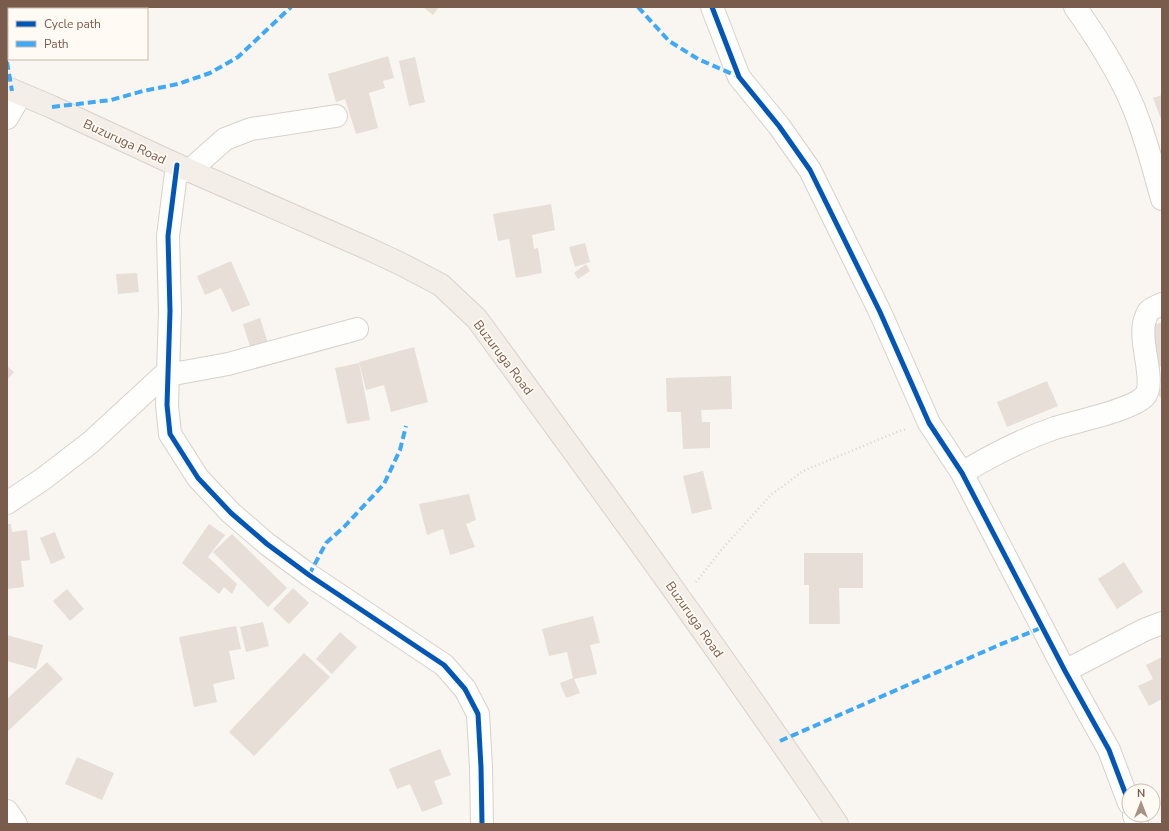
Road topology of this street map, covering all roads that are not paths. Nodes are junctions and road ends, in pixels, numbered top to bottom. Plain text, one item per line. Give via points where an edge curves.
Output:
1 (712, 7) edge
2 (1075, 7) edge
3 (14, 91) edge
4 (336, 116) dead end
5 (7, 118) edge
6 (183, 168) junction
7 (1162, 198) edge
8 (1162, 304) edge
9 (357, 329) dead end
10 (168, 373) junction
11 (962, 473) junction
12 (7, 503) edge
13 (1162, 623) edge
14 (1066, 671) junction
15 (1121, 783) edge
16 (7, 811) edge
17 (16, 824) edge
18 (482, 824) edge
19 (837, 824) edge

1 - 11 street via 739,77 779,126 810,170 880,312 929,423
2 - 7 street via 1091,29 1134,108 1150,152
3 - 5 street
3 - 6 main road, Buzuruga Road
4 - 6 street via 251,129 225,139
6 - 10 street via 168,236
6 - 19 main road, Buzuruga Road via 369,249 441,285 477,319 682,599
8 - 11 street via 1149,311 1144,321 1143,340 1149,387 1144,396 1126,407 1054,428 997,452
9 - 10 street via 228,364
10 - 12 street via 91,442
10 - 18 street via 167,405 170,434 198,478 225,507 267,544 309,575 444,665 465,689 478,714 482,767
11 - 14 street
13 - 14 street
14 - 15 street via 1109,750
16 - 17 street

